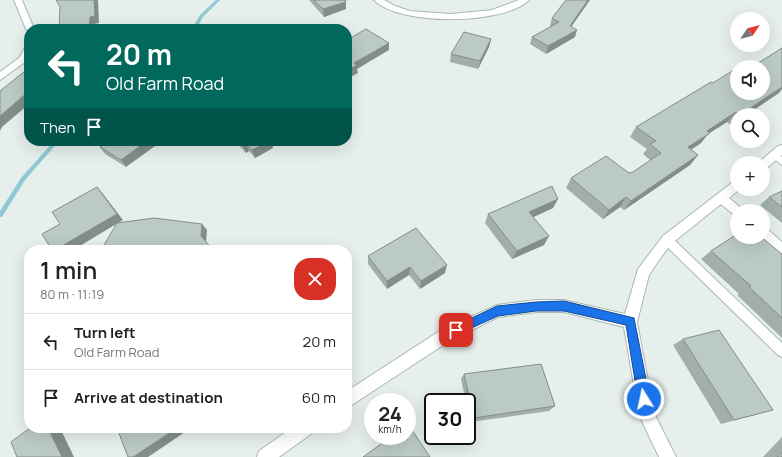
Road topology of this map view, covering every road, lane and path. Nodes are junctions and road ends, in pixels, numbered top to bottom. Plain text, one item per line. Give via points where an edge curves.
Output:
1 (18, 0) edge
2 (378, 0) edge
3 (524, 0) edge
4 (28, 24) edge
5 (24, 57) edge
6 (0, 77) edge
7 (779, 156) edge
8 (770, 161) edge
9 (730, 191) edge
10 (721, 198) junction
11 (730, 205) edge
12 (770, 239) edge
13 (667, 240) junction
14 (782, 250) edge
15 (630, 322) junction
16 (782, 351) edge
17 (352, 397) edge
18 (298, 433) edge
19 (265, 457) edge
20 (668, 457) edge

1 - 4 street
2 - 3 street via 387,6 413,13 444,17 496,12
5 - 6 street
7 - 8 street
9 - 10 street
10 - 11 street
10 - 13 street
12 - 14 street
13 - 15 street via 643,273
13 - 16 lane
15 - 17 street via 564,306 536,306 497,311 443,337
15 - 20 street via 647,415
18 - 19 street

